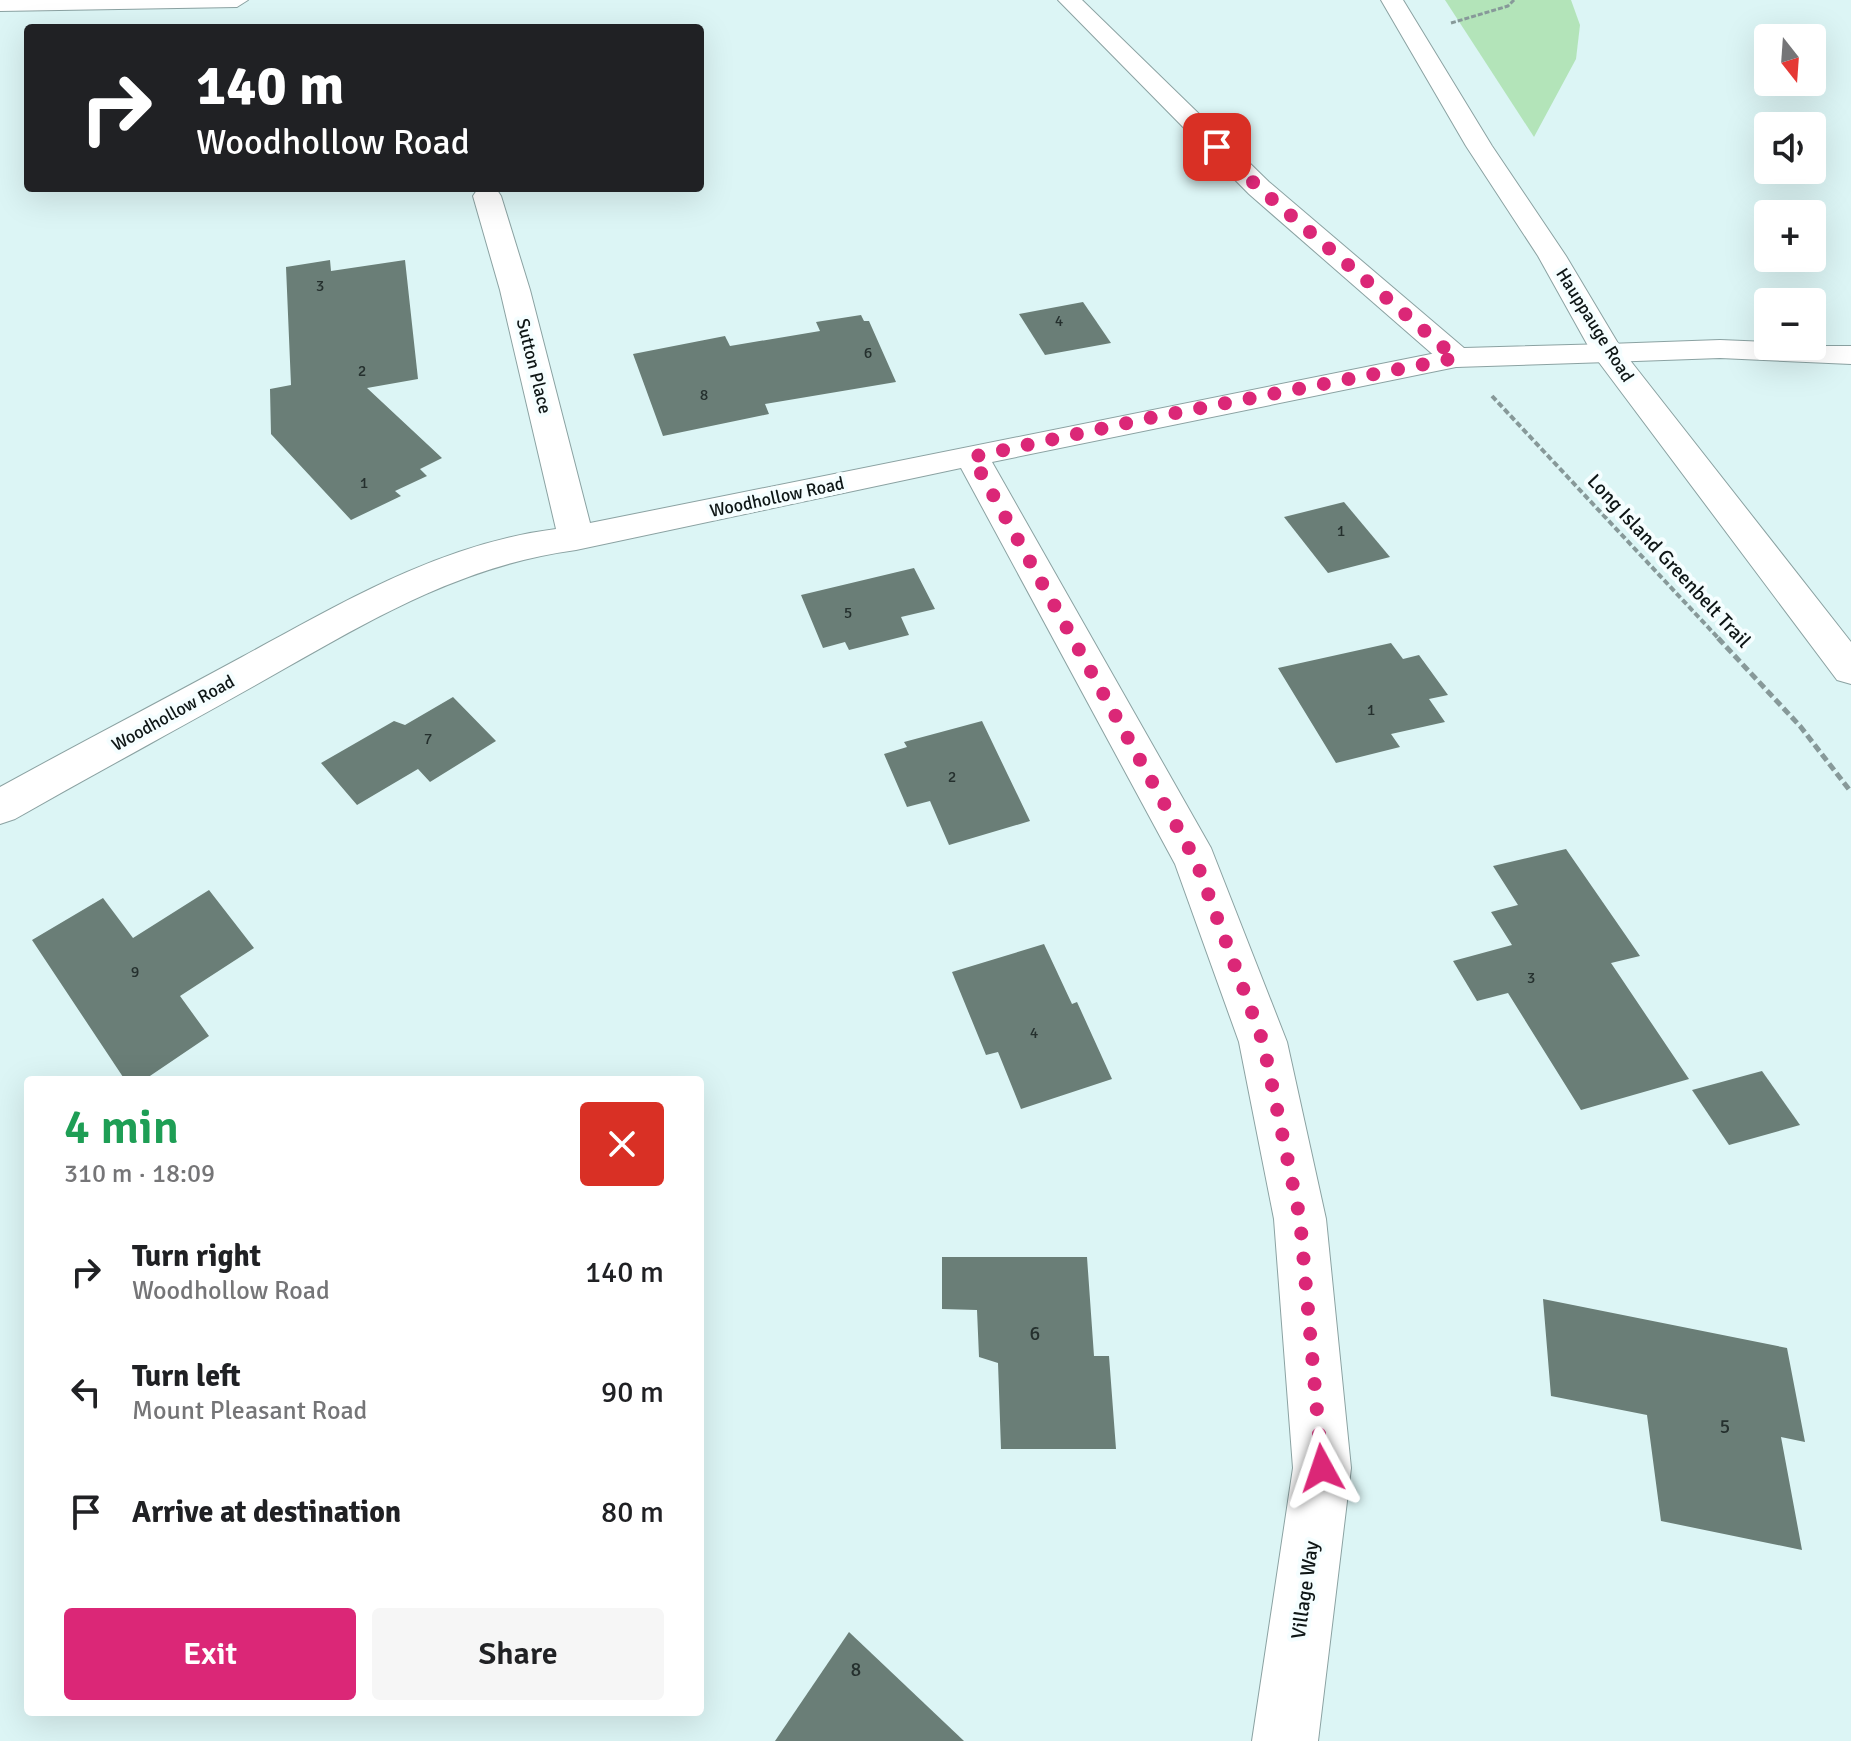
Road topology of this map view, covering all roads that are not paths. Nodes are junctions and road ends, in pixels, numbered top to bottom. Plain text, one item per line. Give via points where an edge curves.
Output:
1 (237, 0) edge
2 (1069, 0) edge
3 (1392, 0) edge
4 (0, 4) edge
5 (487, 196) dead end
6 (1608, 353) junction
7 (1851, 355) edge
8 (1456, 358) junction
9 (972, 457) junction
10 (576, 538) junction
11 (1851, 670) edge
12 (0, 807) edge
13 (1285, 1741) edge

1 - 4 street
2 - 8 street via 1259,188
3 - 6 street, Hauppauge Road
5 - 10 street, Sutton Place
6 - 7 street, Woodhollow Road via 1720,349
6 - 8 street, Woodhollow Road
6 - 11 street, Hauppauge Road
8 - 9 street, Woodhollow Road
9 - 10 street, Woodhollow Road
9 - 13 street, Village Way via 1196,861 1263,1042 1300,1219 1322,1468
10 - 12 street, Woodhollow Road via 545,540 461,565 380,599

